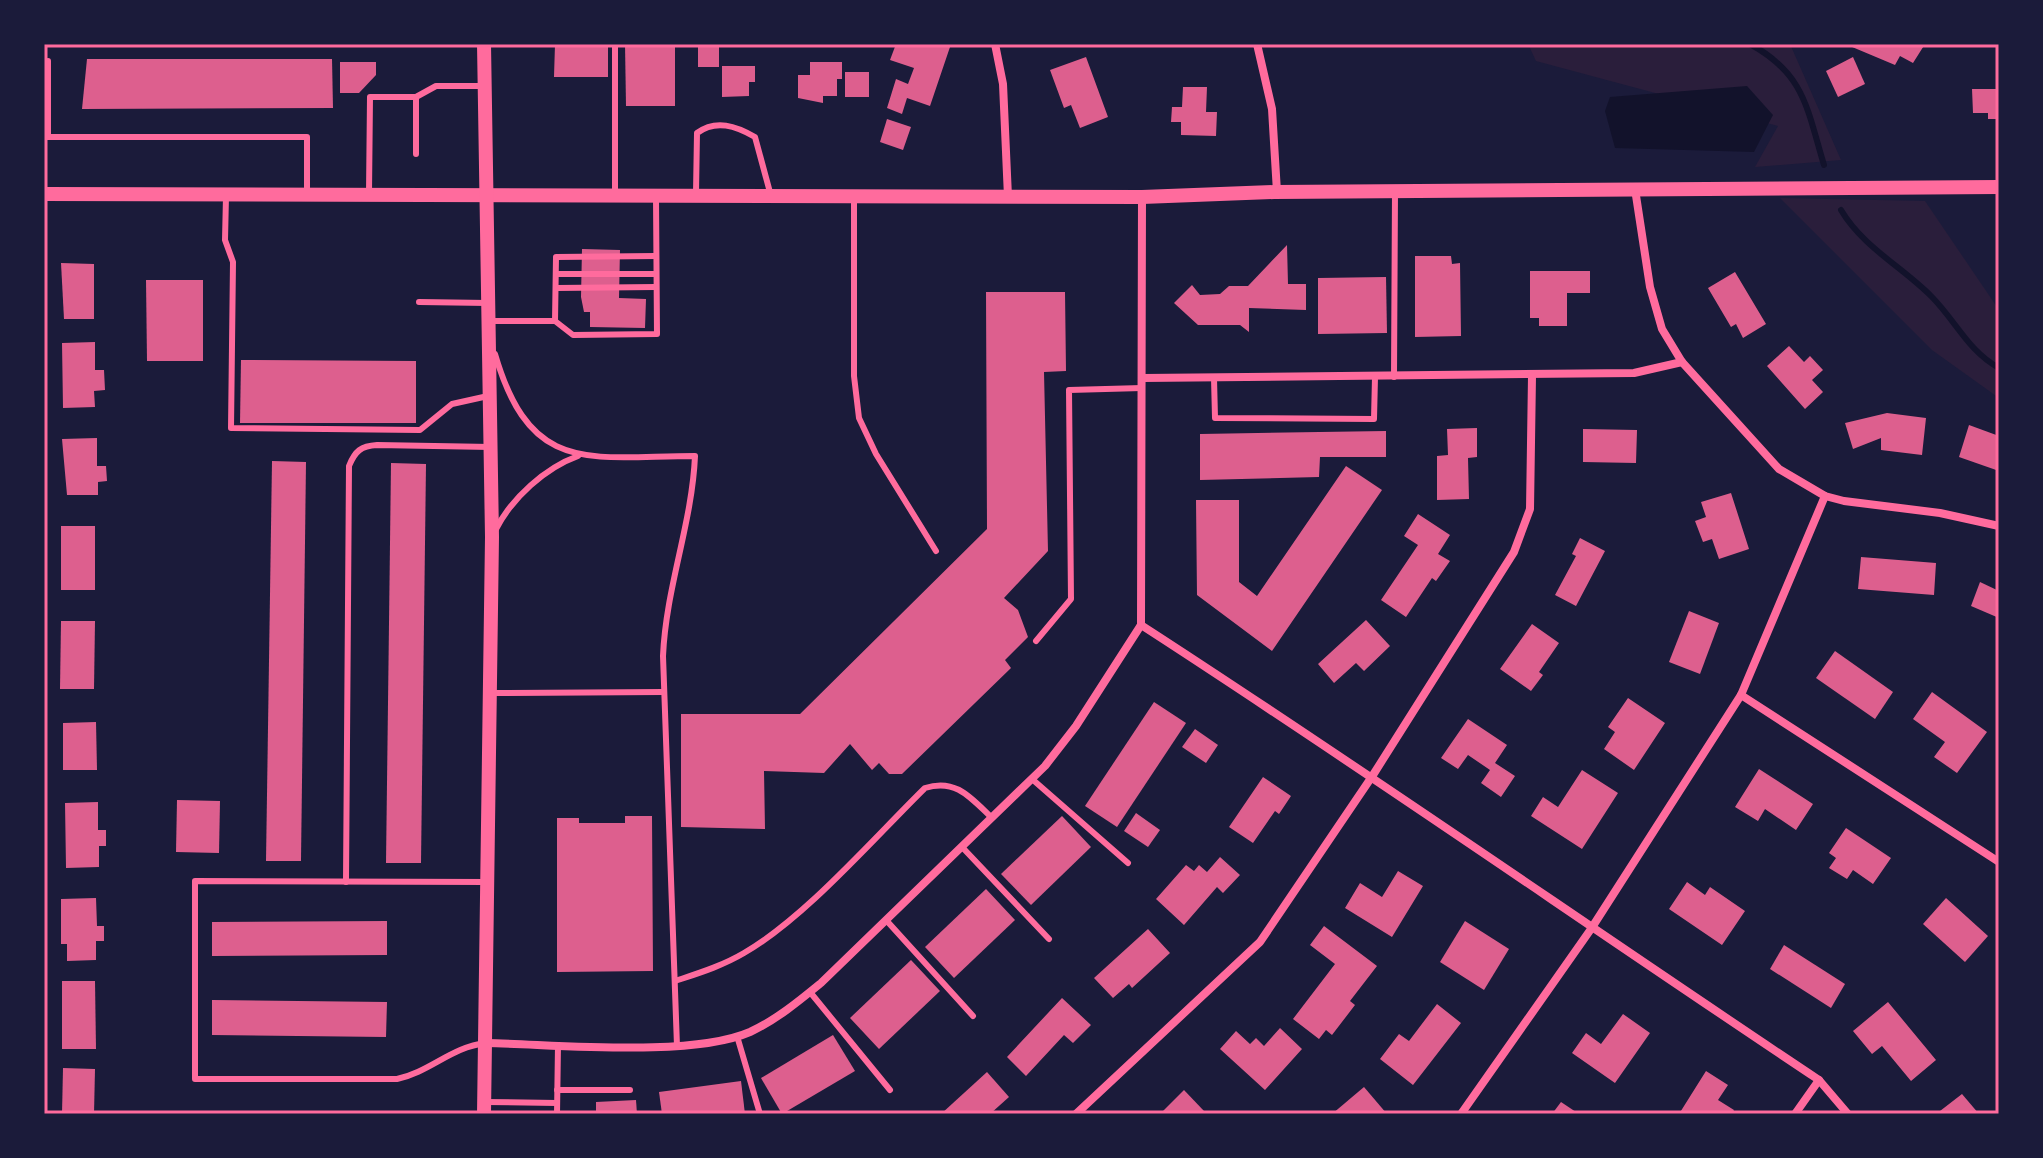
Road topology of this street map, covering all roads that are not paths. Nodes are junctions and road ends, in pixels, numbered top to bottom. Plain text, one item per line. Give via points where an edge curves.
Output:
1 (484, 44) edge
2 (615, 44) edge
3 (995, 44) edge
4 (1257, 44) edge
5 (48, 61) dead end
6 (485, 86) junction
7 (416, 97) junction
8 (46, 137) edge
9 (416, 154) dead end
10 (1999, 187) edge
11 (1635, 189) junction
12 (1395, 191) junction
13 (1277, 192) junction
14 (44, 194) edge
15 (226, 196) junction
16 (306, 197) junction
17 (369, 197) junction
18 (486, 197) junction
19 (615, 197) junction
20 (656, 197) junction
21 (696, 197) junction
22 (771, 197) junction
23 (854, 197) junction
24 (1008, 197) junction
25 (1142, 197) junction
26 (656, 256) junction
27 (556, 274) junction
28 (656, 274) junction
29 (656, 287) junction
30 (556, 288) junction
31 (419, 302) dead end
32 (488, 303) junction
33 (555, 321) junction
34 (489, 326) junction
35 (1682, 362) junction
36 (1532, 376) junction
37 (1375, 377) junction
38 (1394, 377) junction
39 (1214, 378) junction
40 (1143, 383) junction
41 (490, 396) junction
42 (491, 447) junction
43 (578, 456) junction
44 (1825, 496) junction
45 (1999, 526) edge
46 (492, 537) junction
47 (936, 551) dead end
48 (1141, 625) junction
49 (1036, 641) dead end
50 (663, 692) junction
51 (490, 693) junction
52 (1741, 695) junction
53 (1373, 775) junction
54 (1032, 779) junction
55 (992, 818) junction
56 (962, 847) junction
57 (1999, 862) edge
58 (1128, 863) dead end
59 (346, 882) junction
60 (488, 882) junction
61 (886, 920) junction
62 (1591, 929) junction
63 (1049, 939) dead end
64 (675, 981) junction
65 (810, 992) junction
66 (973, 1016) dead end
67 (737, 1036) junction
68 (486, 1043) junction
69 (558, 1045) junction
70 (677, 1046) junction
71 (1819, 1080) junction
72 (557, 1090) junction
73 (630, 1090) dead end
74 (890, 1090) dead end
75 (557, 1103) junction
76 (484, 1108) edge
77 (557, 1114) edge
78 (760, 1114) edge
79 (1076, 1114) edge
80 (1461, 1114) edge
81 (1795, 1114) edge
82 (1848, 1114) edge

1 - 6 street
2 - 19 lane
3 - 24 street via 1003,84
4 - 13 street via 1272,109
5 - 8 lane
6 - 7 lane via 436,86
6 - 18 street
7 - 9 lane
7 - 17 lane via 370,97
8 - 16 lane via 307,137
10 - 11 street
11 - 12 street
11 - 35 street via 1650,287 1662,329
12 - 13 street
12 - 38 lane
13 - 25 street
14 - 15 street
15 - 16 street
15 - 41 lane via 225,240 233,262 231,428 420,430 452,404
16 - 17 street
17 - 18 street
18 - 19 street
18 - 32 street
19 - 20 street
20 - 21 street
20 - 26 lane
21 - 22 street
21 - 22 lane via 697,133 706,126 735,125 755,137
22 - 23 street
23 - 24 street
23 - 47 lane via 854,376 859,418
24 - 25 street
25 - 40 street
26 - 27 lane via 556,257
26 - 28 lane
27 - 28 lane
27 - 30 lane
28 - 29 lane
29 - 30 lane
29 - 33 lane via 657,334 573,335
30 - 33 lane
31 - 32 lane
32 - 34 street
33 - 34 lane
34 - 41 street
34 - 43 lane via 507,389 520,413 548,442
35 - 36 street via 1634,373
35 - 44 street via 1779,469
36 - 38 street
36 - 53 street via 1530,509 1514,552
37 - 38 street
37 - 39 street
37 - 39 lane via 1374,419 1215,418
39 - 40 street
40 - 48 street
40 - 49 lane via 1069,390 1071,599
41 - 42 street
42 - 46 street
42 - 59 lane via 369,446 359,449 349,466
43 - 46 lane via 561,462 531,486 509,508
43 - 50 lane via 695,456 693,497 664,621
44 - 45 street
44 - 52 street
46 - 51 street
48 - 53 street
48 - 54 street via 1076,726
50 - 51 lane
50 - 64 lane
51 - 60 street
52 - 57 street
52 - 62 street
53 - 62 street
53 - 79 street via 1260,942
54 - 55 street
54 - 58 lane
55 - 56 street
55 - 64 lane via 960,788 948,783 925,788 763,941 723,965
56 - 61 street
56 - 63 lane
59 - 60 lane
59 - 68 lane via 195,881 195,1079 397,1079 414,1075 458,1048
60 - 68 street
61 - 65 street
61 - 66 lane
62 - 71 street
62 - 80 street
64 - 70 lane
65 - 67 street via 784,1013
65 - 74 lane
67 - 70 street
67 - 78 lane
68 - 69 street
68 - 76 street
69 - 70 street
69 - 72 lane
71 - 81 street
71 - 82 street
72 - 73 lane
72 - 75 lane
75 - 76 lane
75 - 77 lane

